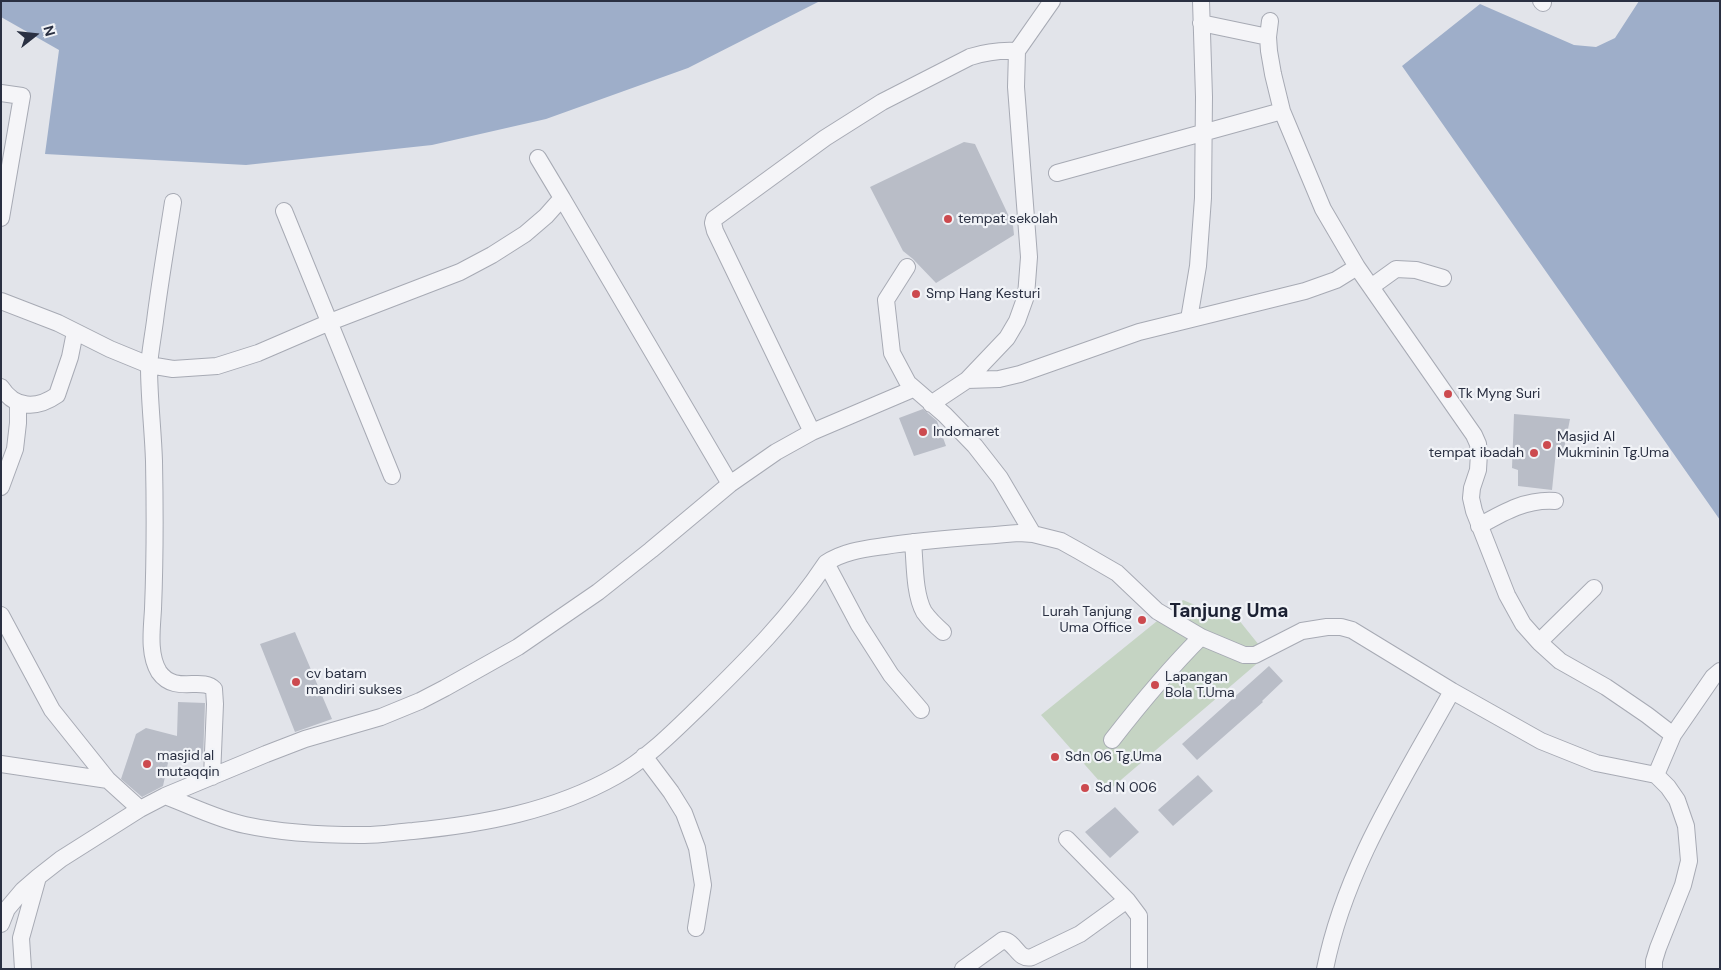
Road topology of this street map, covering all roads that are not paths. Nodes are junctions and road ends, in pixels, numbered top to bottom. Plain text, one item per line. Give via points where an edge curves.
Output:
1 (1052, 1) edge
2 (1201, 1) edge
3 (1201, 23) junction
4 (1017, 51) junction
5 (1, 93) edge
6 (1282, 111) junction
7 (1203, 132) junction
8 (538, 158) dead end
9 (1057, 173) dead end
10 (562, 198) junction
11 (173, 202) dead end
12 (284, 211) dead end
13 (1, 218) edge
14 (907, 267) dead end
15 (1357, 267) junction
16 (1443, 278) dead end
17 (1371, 287) junction
18 (1, 301) edge
19 (1189, 319) junction
20 (330, 322) junction
21 (75, 332) junction
22 (149, 366) junction
23 (967, 380) junction
24 (1, 387) edge
25 (913, 389) junction
26 (18, 403) junction
27 (931, 404) junction
28 (812, 432) junction
29 (392, 476) dead end
30 (730, 484) junction
31 (1, 487) edge
32 (1555, 501) dead end
33 (1479, 526) junction
34 (1033, 534) junction
35 (913, 542) junction
36 (826, 563) junction
37 (1594, 588) dead end
38 (1, 615) edge
39 (943, 632) dead end
40 (1201, 637) junction
41 (1539, 642) junction
42 (1720, 671) edge
43 (1452, 691) junction
44 (921, 710) dead end
45 (1673, 736) junction
46 (1112, 740) dead end
47 (644, 756) junction
48 (1, 764) edge
49 (1656, 775) junction
50 (212, 777) junction
51 (108, 780) junction
52 (165, 796) junction
53 (140, 809) junction
54 (1067, 839) dead end
55 (38, 877) junction
56 (1127, 900) junction
57 (1, 924) edge
58 (696, 928) dead end
59 (23, 969) edge
60 (962, 969) edge
61 (1139, 969) edge
62 (1326, 969) edge
63 (1654, 969) edge

1 - 4 street
2 - 3 street
3 - 6 street via 1269,29 1273,74
3 - 7 street
4 - 23 street via 1017,96 1029,257 1026,296 1017,321 1006,338
4 - 28 street via 994,51 970,57 882,102 825,138 714,220 715,231
5 - 13 street via 22,96
6 - 7 street
6 - 15 street via 1323,209
7 - 9 street
7 - 19 street via 1198,266
8 - 10 street
10 - 20 street via 525,234 492,255 460,272
10 - 30 street
11 - 22 street
12 - 20 street
14 - 25 street via 886,300 892,353
15 - 17 street
15 - 19 street via 1336,280 1305,291
16 - 17 street via 1402,268 1390,272
17 - 33 street via 1474,435 1480,453 1471,498
18 - 21 street
19 - 23 street via 1138,332 1020,374 999,379
20 - 22 street via 258,353 217,366 173,369
20 - 29 street
21 - 22 street
21 - 26 street via 57,395 37,404
22 - 50 street via 156,541 153,655 160,673 167,680 176,684 209,685 214,689
23 - 27 street
24 - 26 street
25 - 27 street
25 - 28 street
26 - 31 street via 15,449
27 - 34 street via 980,452 1000,478
28 - 30 street
30 - 50 street via 598,592 518,647 420,701 381,717 305,739
32 - 33 street via 1530,502
33 - 41 street via 1507,595 1523,624
34 - 35 street
34 - 40 street via 1061,541 1117,573 1157,611
35 - 36 street via 852,551
35 - 39 street via 918,596 929,618
36 - 44 street via 859,625 891,675
36 - 47 street via 764,642
37 - 41 street
38 - 51 street via 52,710
40 - 43 street via 1250,656 1302,632 1341,627 1352,630
40 - 46 street via 1152,689
41 - 45 street via 1560,661 1606,687
42 - 45 street
43 - 49 street via 1541,741 1571,754 1596,763
43 - 62 street via 1375,829 1338,915
45 - 49 street
47 - 52 street via 618,776 553,804 496,820 361,836 281,831 225,820
47 - 58 street via 684,813 697,848 703,885
48 - 51 street
49 - 63 street via 1668,786 1686,826 1689,861 1658,948
50 - 52 street
51 - 53 street
52 - 53 street
53 - 55 street
54 - 56 street
55 - 57 street via 7,909
55 - 59 street via 21,938
56 - 60 street via 1080,934 1032,958 1024,958 1010,942 1003,940
56 - 61 street via 1139,916

